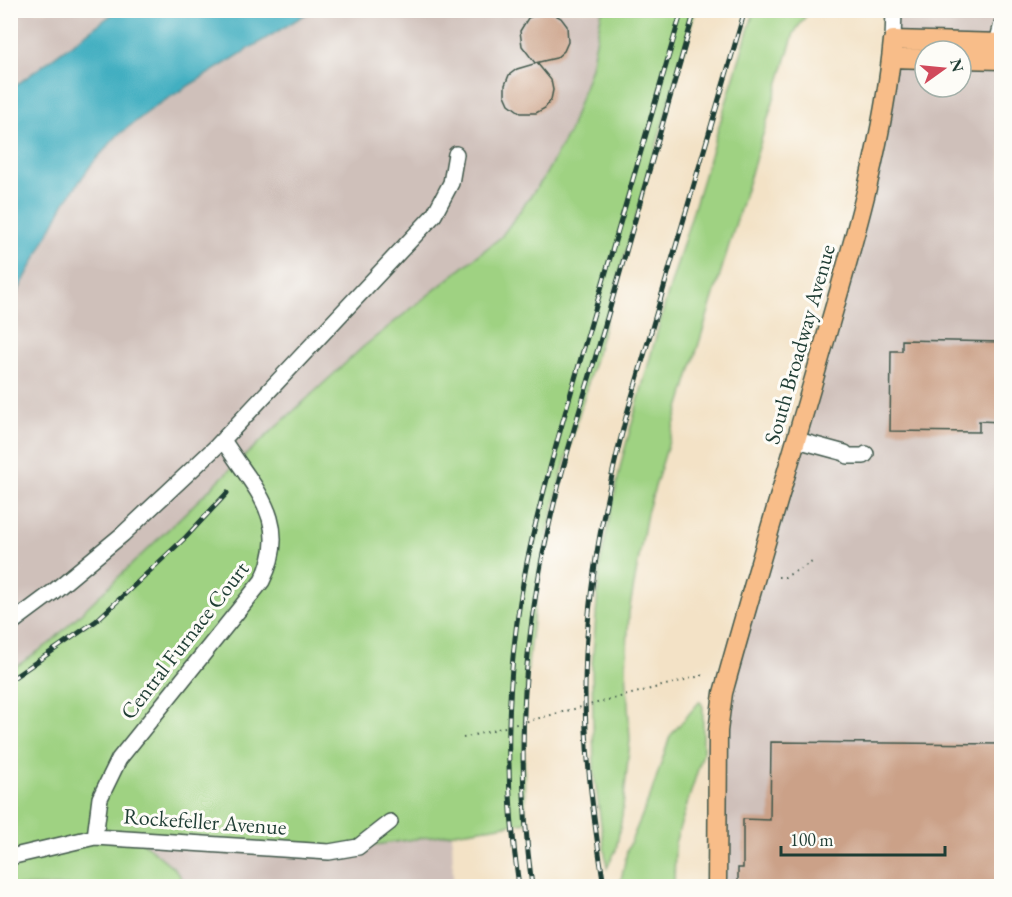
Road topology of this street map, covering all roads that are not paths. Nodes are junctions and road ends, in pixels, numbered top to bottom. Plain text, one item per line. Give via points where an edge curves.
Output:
1 (894, 10) edge
2 (1002, 24) edge
3 (1000, 48) edge
4 (892, 49) junction
5 (913, 55) edge
6 (973, 56) edge
7 (456, 154) dead end
8 (223, 440) junction
9 (797, 440) junction
10 (845, 453) dead end
11 (10, 624) edge
12 (390, 822) dead end
13 (95, 837) junction
14 (10, 857) edge
15 (717, 886) edge

1 - 4 street
2 - 3 street
3 - 4 main road
3 - 6 main road
4 - 5 main road
4 - 9 main road, South Broadway Avenue via 863,204
7 - 8 street via 451,183 434,215
8 - 11 street via 123,534
8 - 13 street, Central Furnace Court via 268,512 274,537 270,566 119,759 100,798
9 - 10 street
9 - 15 main road, South Broadway Avenue via 720,712
12 - 13 street, Rockefeller Avenue via 358,847 329,852
13 - 14 street, Rockefeller Avenue

